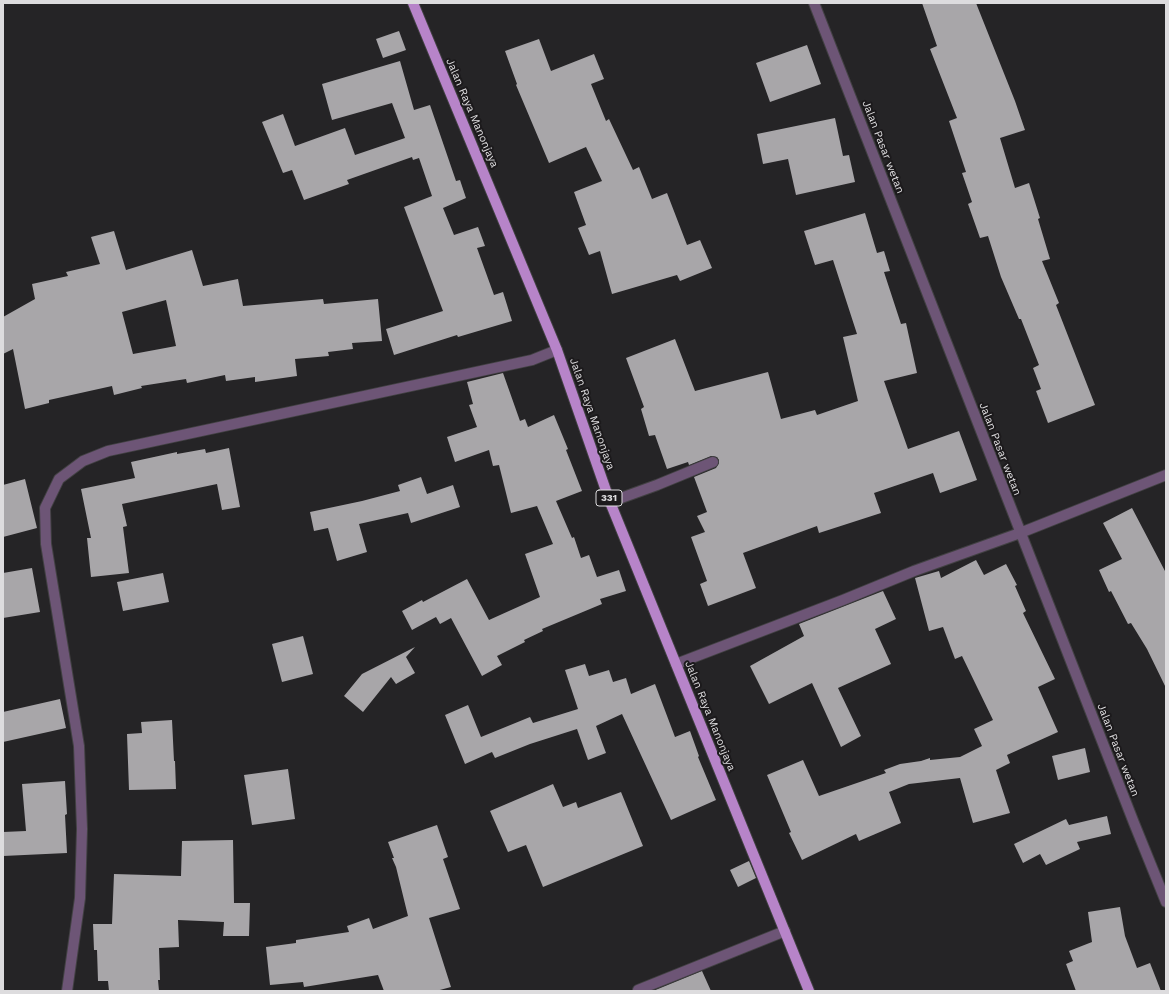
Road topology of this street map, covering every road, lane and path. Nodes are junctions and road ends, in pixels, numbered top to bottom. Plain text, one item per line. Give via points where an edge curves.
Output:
1 (413, 3) edge
2 (814, 3) edge
3 (557, 350) junction
4 (713, 462) dead end
5 (1166, 475) edge
6 (610, 502) junction
7 (1020, 533) junction
8 (676, 664) junction
9 (1166, 902) edge
10 (785, 931) junction
11 (638, 990) edge
12 (67, 991) edge
13 (809, 991) edge

1 - 3 main road, Jalan Raya Manonjaya / 331
2 - 7 street, Jalan Pasar wetan
3 - 6 main road, Jalan Raya Manonjaya / 331
3 - 12 street via 524,362 108,451 83,461 59,479 45,508 46,544 79,746 82,829 80,898
4 - 6 street
5 - 7 street
6 - 8 main road, Jalan Raya Manonjaya / 331
7 - 8 street via 914,571
7 - 9 street, Jalan Pasar wetan
8 - 10 main road, Jalan Raya Manonjaya / 331
10 - 11 street
10 - 13 main road, Jalan Raya Manonjaya / 331

